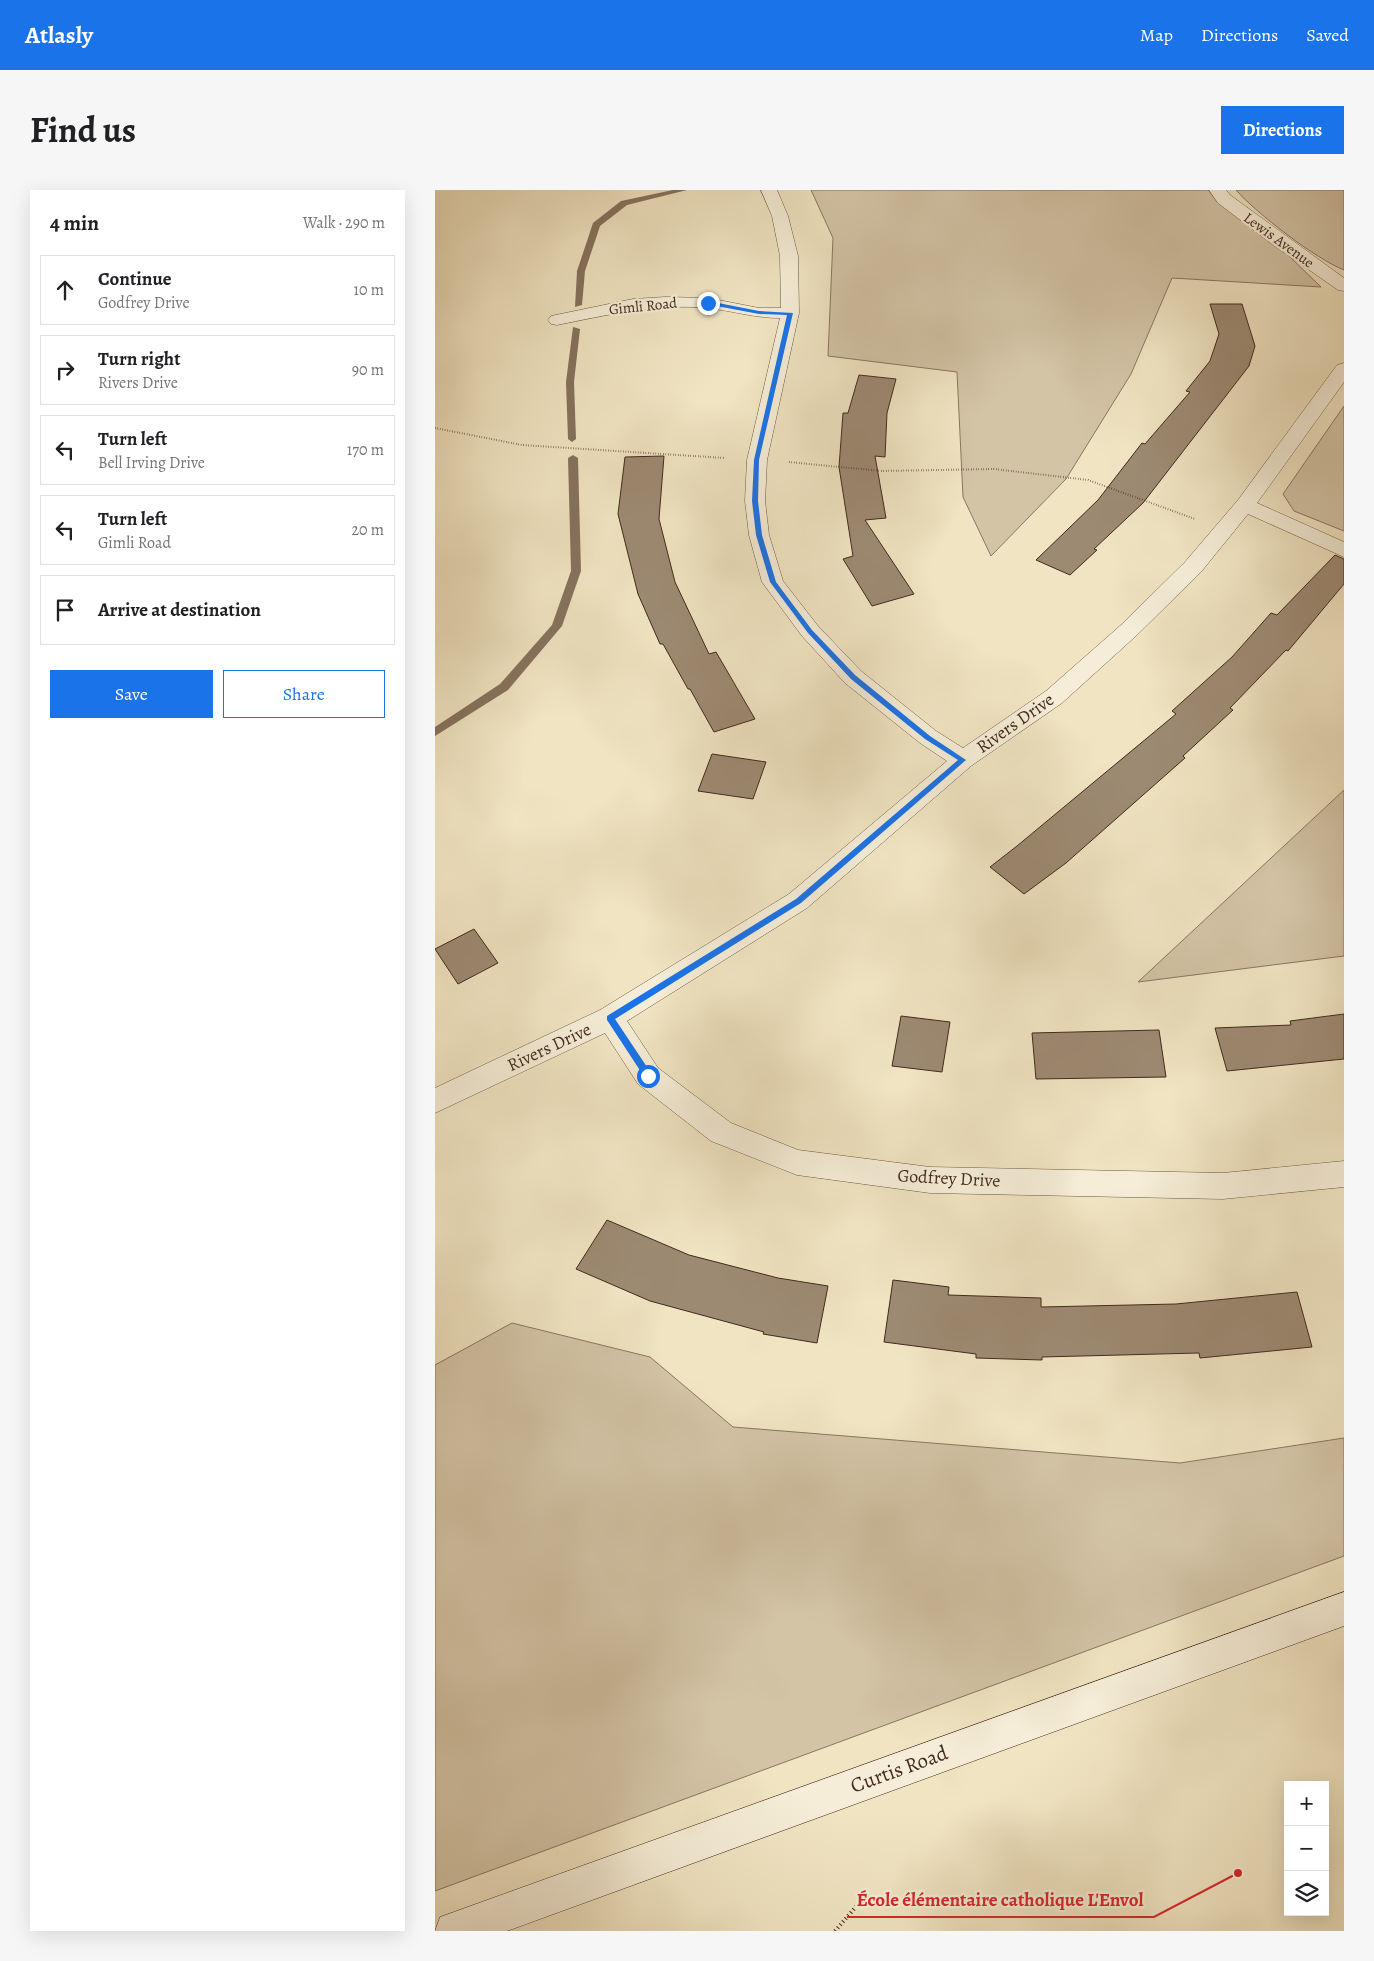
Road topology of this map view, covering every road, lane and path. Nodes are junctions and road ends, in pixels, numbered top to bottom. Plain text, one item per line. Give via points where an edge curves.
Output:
1 (769, 190) edge
2 (1217, 190) edge
3 (1344, 286) edge
4 (790, 313) junction
5 (557, 320) dead end
6 (1344, 369) edge
7 (435, 428) edge
8 (757, 460) junction
9 (1245, 505) junction
10 (1223, 529) junction
11 (1344, 550) edge
12 (963, 760) junction
13 (610, 1018) junction
14 (435, 1101) edge
15 (1344, 1174) edge
16 (1344, 1609) edge
17 (860, 1902) dead end
18 (455, 1931) edge
19 (835, 1931) edge

1 - 4 street via 780,216 789,256
2 - 3 street, Lewis Avenue via 1278,240
4 - 5 street, Gimli Road via 759,313 708,303 665,302 633,304
4 - 8 street
6 - 9 street, Rivers Drive
7 - 8 path via 522,445
8 - 10 path via 881,470 993,469 1087,480
8 - 12 street via 755,501 759,535 773,582 810,632 853,677 928,737
9 - 10 street, Rivers Drive
9 - 11 street
10 - 12 street, Rivers Drive via 1193,567 1054,697
12 - 13 street, Rivers Drive via 798,901
13 - 14 street, Rivers Drive
13 - 15 street, Godfrey Drive via 648,1076 721,1132 797,1162 930,1180 1223,1186
16 - 18 street, Curtis Road
17 - 19 path

